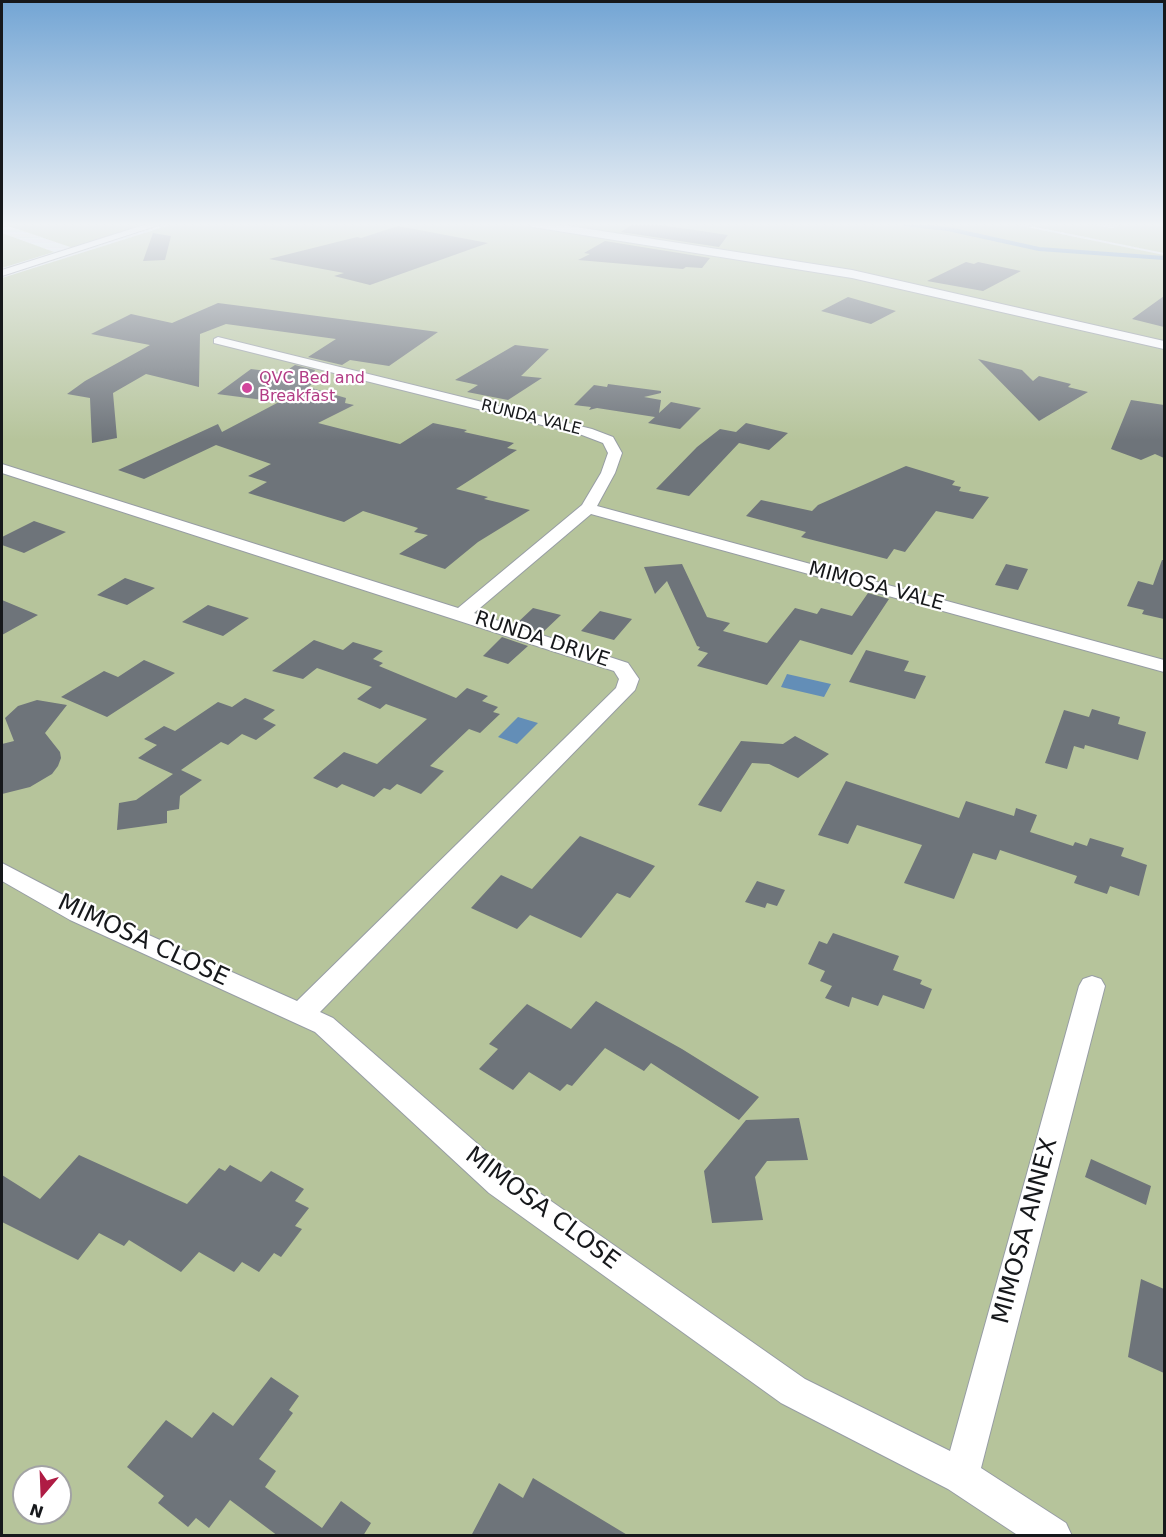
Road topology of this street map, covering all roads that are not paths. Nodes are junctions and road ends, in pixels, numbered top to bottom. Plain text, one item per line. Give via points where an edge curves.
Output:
1 (947, 296) edge
2 (218, 341) dead end
3 (1164, 345) edge
4 (2, 468) edge
5 (588, 508) junction
6 (462, 614) junction
7 (1164, 666) edge
8 (2, 871) edge
9 (1092, 986) dead end
10 (302, 1013) junction
11 (961, 1476) junction
12 (1053, 1536) edge

1 - 3 street
2 - 5 street, RUNDA VALE via 608,440 615,453
4 - 6 street, RUNDA DRIVE
5 - 6 street, RUNDA VALE
5 - 7 street, MIMOSA VALE
6 - 10 street, RUNDA DRIVE via 621,667 629,679 625,690
8 - 10 street, MIMOSA CLOSE via 78,914
9 - 11 street, MIMOSA ANNEX
10 - 11 street, MIMOSA CLOSE via 324,1025 500,1183 793,1391
11 - 12 street, MIMOSA CLOSE

